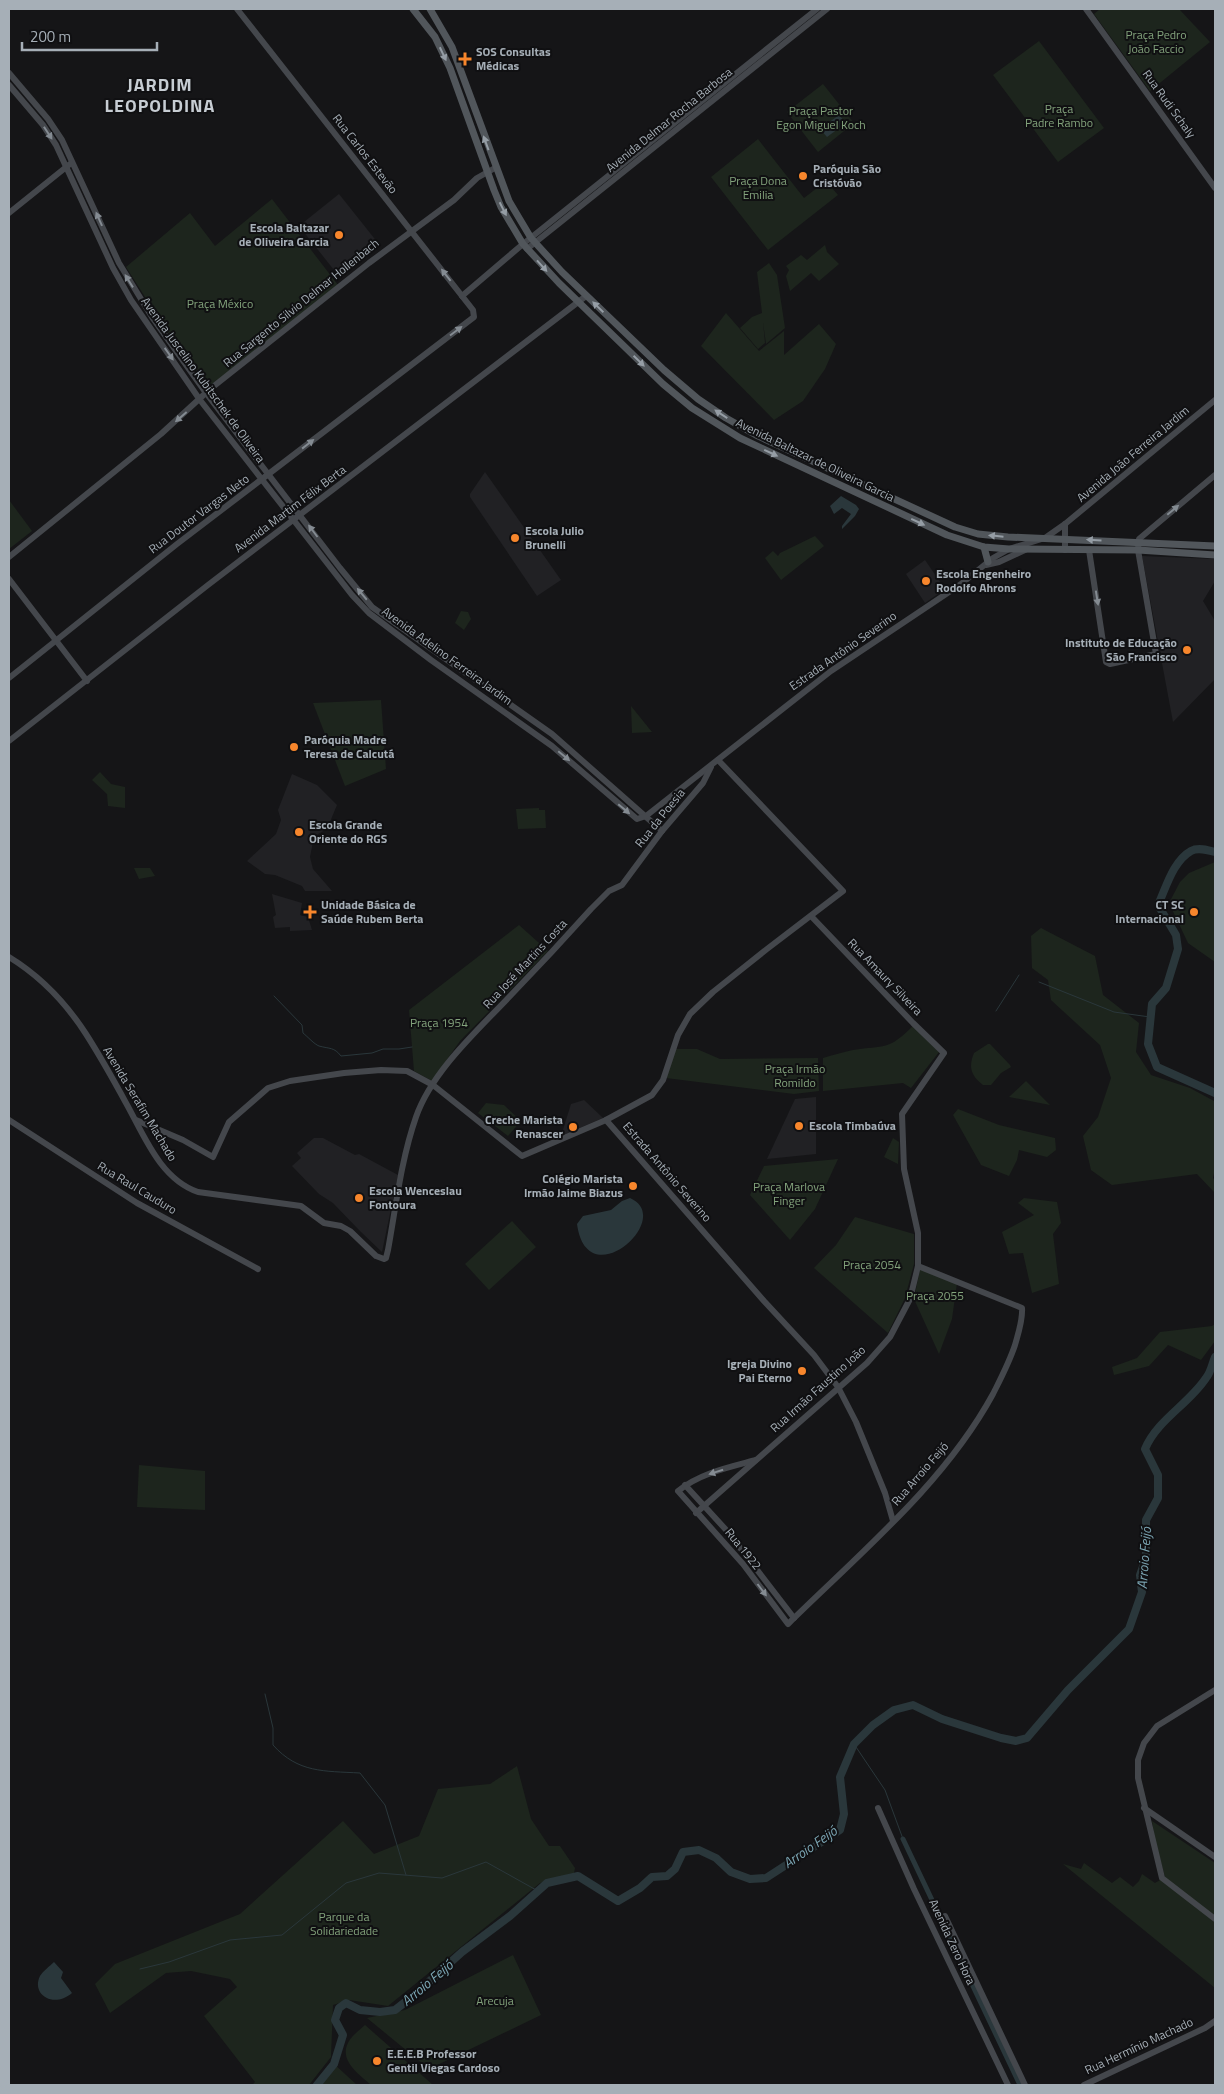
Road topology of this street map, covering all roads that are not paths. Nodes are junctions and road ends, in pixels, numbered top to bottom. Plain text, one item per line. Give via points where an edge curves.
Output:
1 (237, 9) edge
2 (413, 9) edge
3 (430, 9) edge
4 (817, 9) edge
5 (827, 9) edge
6 (1086, 9) edge
7 (9, 73) edge
8 (9, 85) edge
9 (73, 161) junction
10 (67, 166) junction
11 (495, 168) junction
12 (486, 172) junction
13 (1215, 188) edge
14 (9, 213) edge
15 (411, 231) junction
16 (532, 240) junction
17 (525, 246) junction
18 (462, 296) junction
19 (586, 296) junction
20 (578, 303) junction
21 (474, 314) joint
22 (206, 393) junction
23 (200, 400) junction
24 (1215, 400) edge
25 (238, 435) junction
26 (232, 440) junction
27 (269, 474) junction
28 (1215, 475) edge
29 (263, 480) junction
30 (301, 515) junction
31 (294, 520) junction
32 (1065, 524) junction
33 (1045, 538) junction
34 (1064, 539) junction
35 (1215, 546) edge
36 (984, 547) junction
37 (1138, 547) junction
38 (1009, 549) junction
39 (1027, 549) junction
40 (1065, 550) junction
41 (1089, 550) junction
42 (1215, 555) edge
43 (9, 557) edge
44 (986, 564) junction
45 (9, 579) edge
46 (57, 641) junction
47 (436, 652) junction
48 (446, 659) junction
49 (431, 660) junction
50 (442, 668) junction
51 (9, 678) edge
52 (87, 681) junction
53 (9, 742) edge
54 (715, 762) junction
55 (646, 816) junction
56 (662, 831) junction
57 (622, 885) joint
58 (810, 916) junction
59 (9, 956) edge
60 (944, 1053) joint
61 (433, 1085) junction
62 (9, 1120) edge
63 (136, 1120) junction
64 (606, 1120) junction
65 (384, 1259) joint
66 (918, 1266) junction
67 (258, 1269) dead end
68 (838, 1387) junction
69 (756, 1460) junction
70 (685, 1485) junction
71 (678, 1491) joint
72 (704, 1506) junction
73 (696, 1512) junction
74 (893, 1521) junction
75 (794, 1618) junction
76 (788, 1624) joint
77 (1215, 1690) edge
78 (878, 1808) dead end
79 (1144, 1808) junction
80 (1215, 1857) edge
81 (945, 1916) dead end
82 (1215, 1919) edge
83 (1215, 2021) edge
84 (1008, 2085) edge
85 (1025, 2085) edge
86 (1084, 2085) edge

1 - 15 street, Rua Carlos Estevão
2 -> 12 main road, Avenida Baltazar de Oliveira Garcia via 435,37 450,68
11 -> 3 main road, Avenida Baltazar de Oliveira Garcia via 452,46
4 - 16 street, Avenida Delmar Rocha Barbosa
5 - 16 street, Avenida Delmar Rocha Barbosa
6 - 13 street, Rua Rudi Schaly
7 - 9 street, Avenida Juscelino Kubitschek de Oliveira via 48,119
8 -> 10 street, Avenida Juscelino Kubitschek de Oliveira via 43,125
9 - 10 street
22 -> 9 street, Avenida Juscelino Kubitschek de Oliveira via 152,317 119,263
10 - 14 street
10 -> 23 street, Avenida Juscelino Kubitschek de Oliveira via 131,300
11 - 12 street, Rua Sargento Silvio Delmar Hollenbach
11 - 16 main road, Avenida Baltazar de Oliveira Garcia via 509,201
12 - 15 street, Rua Sargento Silvio Delmar Hollenbach
12 -> 17 main road, Avenida Baltazar de Oliveira Garcia via 501,207
18 -> 15 street, Rua Carlos Estevão
15 - 22 street, Rua Sargento Silvio Delmar Hollenbach
16 - 17 street, Avenida Delmar Rocha Barbosa
16 - 19 main road, Avenida Baltazar de Oliveira Garcia
17 - 18 street, Avenida Delmar Rocha Barbosa
17 -> 20 main road, Avenida Baltazar de Oliveira Garcia
18 - 21 street, Rua Carlos Estevão
19 - 20 street, Avenida Martim Félix Berta
33 -> 19 main road, Avenida Baltazar de Oliveira Garcia via 992,536 955,527 756,435 698,399
20 - 30 street, Avenida Martim Félix Berta
20 -> 36 main road, Avenida Baltazar de Oliveira Garcia via 663,384 692,408 740,438 947,535
27 -> 21 street, Rua Doutor Vargas Neto
22 - 23 street, Rua Sargento Silvio Delmar Hollenbach
22 - 25 street, Avenida Juscelino Kubitschek de Oliveira
23 - 26 street, Avenida Juscelino Kubitschek de Oliveira
23 -> 43 street, Rua Sargento Silvio Delmar Hollenbach
24 - 32 street, Avenida João Ferreira Jardim
25 - 26 street
25 - 27 street, Avenida Juscelino Kubitschek de Oliveira
26 - 29 street, Avenida Juscelino Kubitschek de Oliveira
27 - 29 street, Rua Doutor Vargas Neto
27 - 30 street, Avenida Adelino Ferreira Jardim
37 -> 28 street via 1141,536
29 - 31 street, Avenida Adelino Ferreira Jardim
29 - 46 street, Rua Doutor Vargas Neto via 177,544
30 - 31 street, Avenida Martim Félix Berta
47 -> 30 street, Avenida Adelino Ferreira Jardim via 372,607
31 - 49 street, Avenida Adelino Ferreira Jardim via 365,608
31 - 52 street, Avenida Martim Félix Berta
32 - 33 street, Avenida João Ferreira Jardim
32 - 34 street
33 - 34 main road, Avenida Baltazar de Oliveira Garcia
33 - 38 street, Estrada Antônio Severino
37 -> 34 main road, Avenida Baltazar de Oliveira Garcia
34 - 40 street
35 - 37 main road, Avenida Baltazar de Oliveira Garcia
36 - 38 main road, Avenida Baltazar de Oliveira Garcia
36 - 44 main road
37 - 41 main road, Avenida Baltazar de Oliveira Garcia
41 -> 37 street via 1108,663 1156,654
37 - 42 main road, Avenida Baltazar de Oliveira Garcia
38 - 39 main road, Avenida Baltazar de Oliveira Garcia
38 - 44 street, Estrada Antônio Severino
39 - 40 main road, Avenida Baltazar de Oliveira Garcia
39 - 44 street, Estrada Antônio Severino via 999,562
40 - 41 main road, Avenida Baltazar de Oliveira Garcia
44 - 54 street, Estrada Antônio Severino via 831,671
45 - 46 street
46 - 51 street, Rua Doutor Vargas Neto
46 - 52 street
47 - 48 street, Avenida Adelino Ferreira Jardim
47 - 49 street
48 - 50 street
48 - 55 street, Avenida Adelino Ferreira Jardim via 552,734
49 - 50 street, Avenida Adelino Ferreira Jardim
50 -> 55 street, Avenida Adelino Ferreira Jardim via 552,746 634,817
52 - 53 street, Avenida Martim Félix Berta
54 - 55 street, Estrada Antônio Severino
54 - 56 street, Rua da Poesia via 703,783
54 - 58 street, Estrada Antônio Severino via 843,891
55 - 56 street, Avenida Adelino Ferreira Jardim
56 - 57 street, Rua da Poesia
57 - 61 street, Rua José Martins Costa via 609,891 591,909
58 - 60 street, Rua Amaury Silveira
58 - 64 street, Estrada Antônio Severino via 696,1007 683,1023 658,1088 645,1100
59 - 63 street, Avenida Serafim Machado via 54,991 85,1033
60 - 66 street, Rua Irmão Faustino João via 902,1114 904,1169 918,1233
61 - 63 street via 407,1072 381,1070 290,1081 268,1088 228,1122 213,1157
61 - 64 street via 522,1156
61 - 65 street, Rua José Martins Costa via 417,1116
62 - 67 street, Rua Raul Cauduro via 137,1203
63 - 65 street, Avenida Serafim Machado via 169,1173 187,1189 301,1206 324,1223 350,1231 376,1256
64 - 68 street, Estrada Antônio Severino via 814,1355
66 - 68 street, Rua Irmão Faustino João via 910,1299 890,1336 867,1363
66 - 74 street, Rua Arroio Feijó via 1022,1308 1008,1365 979,1418 951,1457
68 - 69 street, Rua Irmão Faustino João
68 - 74 street, Estrada Antônio Severino via 856,1422
69 -> 70 street, Rua Irmão Faustino João
69 - 72 street, Rua Irmão Faustino João
70 - 71 street, Rua Irmão Faustino João
70 - 72 street, Rua 1922
71 - 73 street, Rua 1922
72 - 73 street, Rua Irmão Faustino João
72 - 75 street, Rua 1922 via 750,1558
73 -> 76 street, Rua 1922 via 743,1564
74 - 75 street, Rua Arroio Feijó
75 - 76 street, Rua Arroio Feijó
77 - 79 street via 1166,1718 1150,1732 1137,1769
78 - 84 street, Avenida Zero Hora
79 - 80 street
79 - 82 street via 1162,1878
81 - 85 street, Avenida Zero Hora
83 - 86 street, Rua Hermínio Machado

